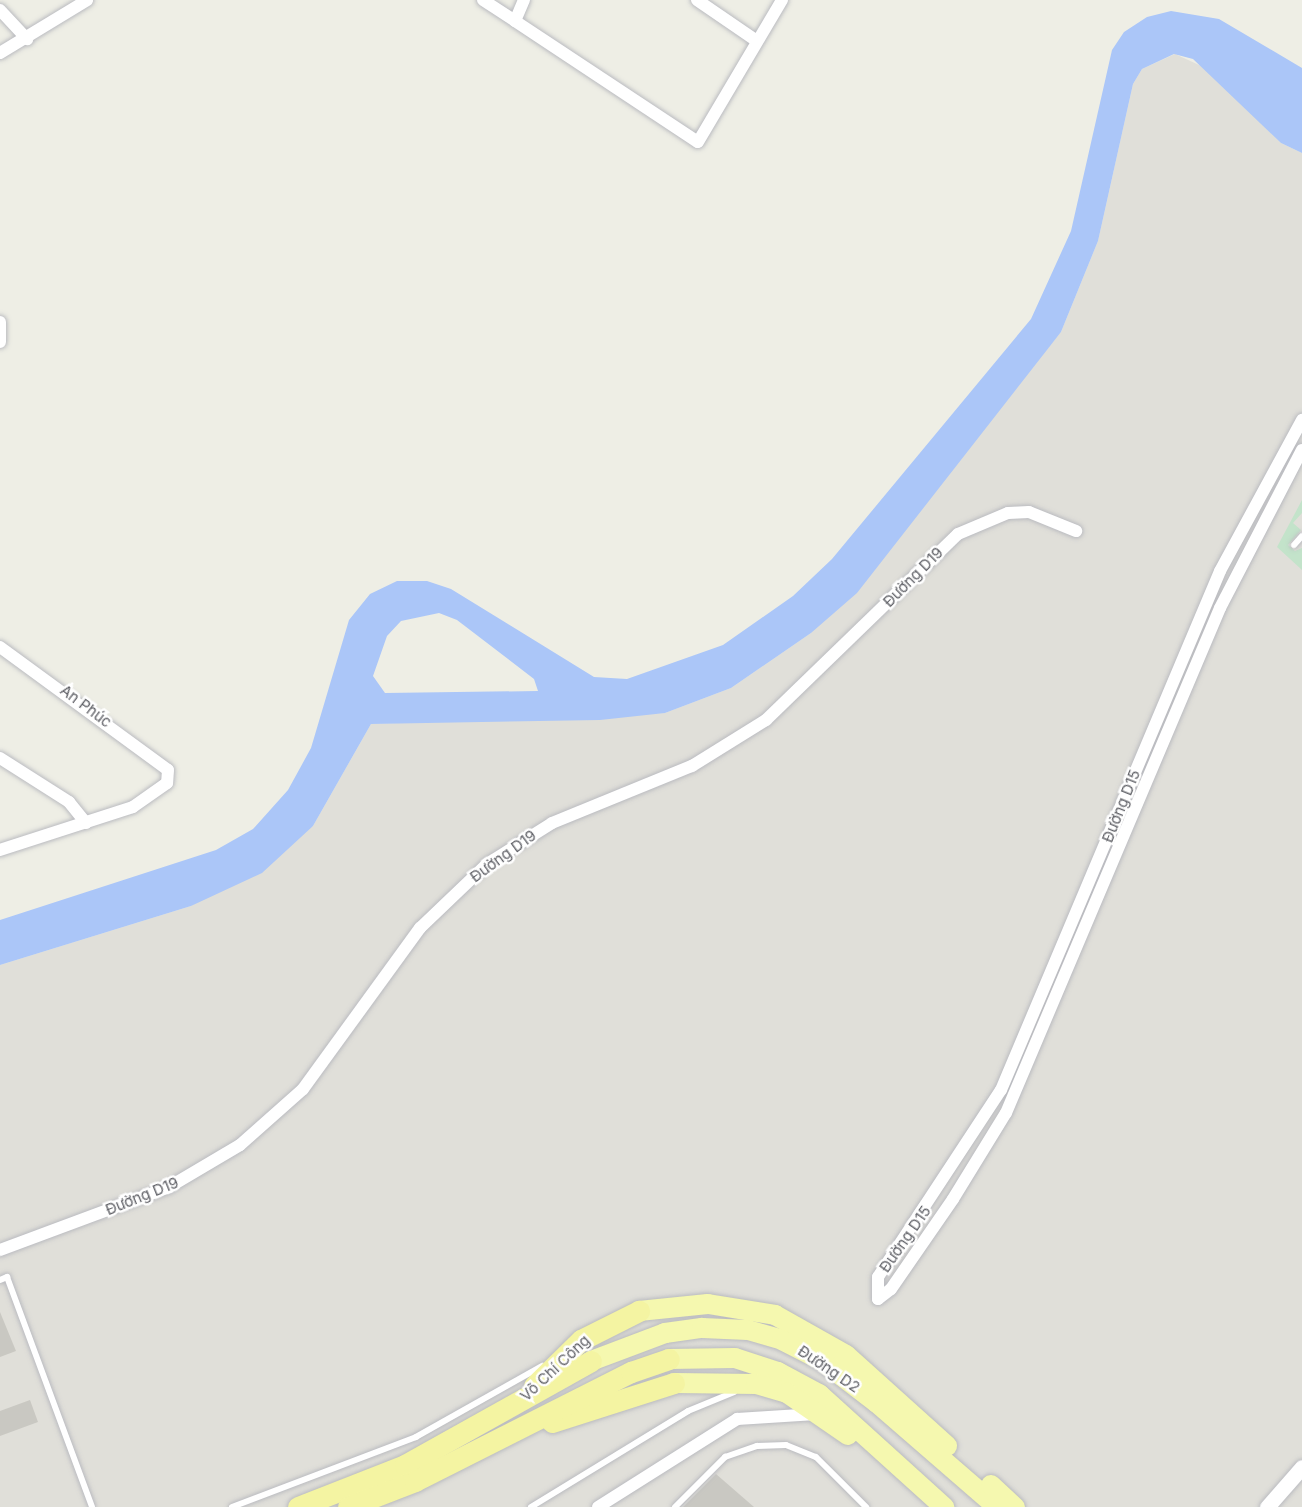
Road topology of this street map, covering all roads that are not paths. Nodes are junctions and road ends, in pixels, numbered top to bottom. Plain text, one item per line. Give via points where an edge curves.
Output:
1 (87, 0) edge
2 (483, 0) edge
3 (524, 0) edge
4 (697, 0) edge
5 (782, 0) edge
6 (0, 10) edge
7 (515, 21) junction
8 (27, 39) junction
9 (754, 39) junction
10 (0, 53) edge
11 (0, 322) edge
12 (0, 342) edge
13 (1302, 420) edge
14 (1300, 460) edge
15 (1076, 531) dead end
16 (1302, 536) edge
17 (1294, 545) dead end
18 (0, 647) edge
19 (0, 758) edge
20 (86, 823) junction
21 (0, 850) edge
22 (0, 1250) edge
23 (0, 1280) edge
24 (639, 1311) joint
25 (565, 1355) junction
26 (669, 1359) joint
27 (591, 1361) joint
28 (674, 1383) joint
29 (787, 1393) junction
30 (820, 1414) junction
31 (512, 1421) junction
32 (1302, 1467) edge
33 (410, 1473) junction
34 (92, 1507) edge
35 (232, 1507) edge
36 (298, 1507) edge
37 (348, 1507) edge
38 (531, 1507) edge
39 (598, 1507) edge
40 (675, 1507) edge
41 (866, 1507) edge
42 (931, 1507) edge
43 (944, 1507) edge
44 (997, 1507) edge
45 (1015, 1507) edge
46 (1267, 1507) edge

1 - 8 street
2 - 7 street
3 - 7 street
4 - 9 street
5 - 9 street
6 - 8 street
7 - 9 street via 698,142
8 - 10 street
11 - 12 street
13 - 14 street, Đường D15 via 1215,581 1001,1090 878,1277 878,1299 891,1289 953,1199 1006,1113 1225,598
15 - 22 street, Đường D19 via 1029,512 1000,515 958,534 766,720 692,766 552,822 488,864 420,928 303,1089 240,1146 169,1187
16 - 17 lane
18 - 20 street, An Phúc via 168,770 167,783 133,807
19 - 20 street via 69,802
20 - 21 street
23 - 34 lane via 7,1277
24 - 25 highway, Võ Chí Công via 581,1340
24 - 45 main road, Đường D2 via 736,1306 802,1329 846,1355
25 - 31 highway, Võ Chí Công
25 - 35 lane via 416,1437
26 - 31 highway, Võ Chí Công
26 - 43 main road, Đường D2 via 735,1358 819,1394
27 - 31 highway, Võ Chí Công
27 - 44 main road, Đường D2 via 665,1334 702,1328 748,1330 782,1340 821,1360 877,1403
28 - 29 main road via 724,1380
28 - 31 highway, Võ Chí Công via 559,1420
29 - 30 main road
29 - 38 lane via 721,1395
30 - 39 street via 737,1419
30 - 42 main road
31 - 33 highway, Võ Chí Công
32 - 46 street
33 - 36 highway
33 - 37 highway
40 - 41 lane via 725,1457 757,1446 786,1445 816,1456

